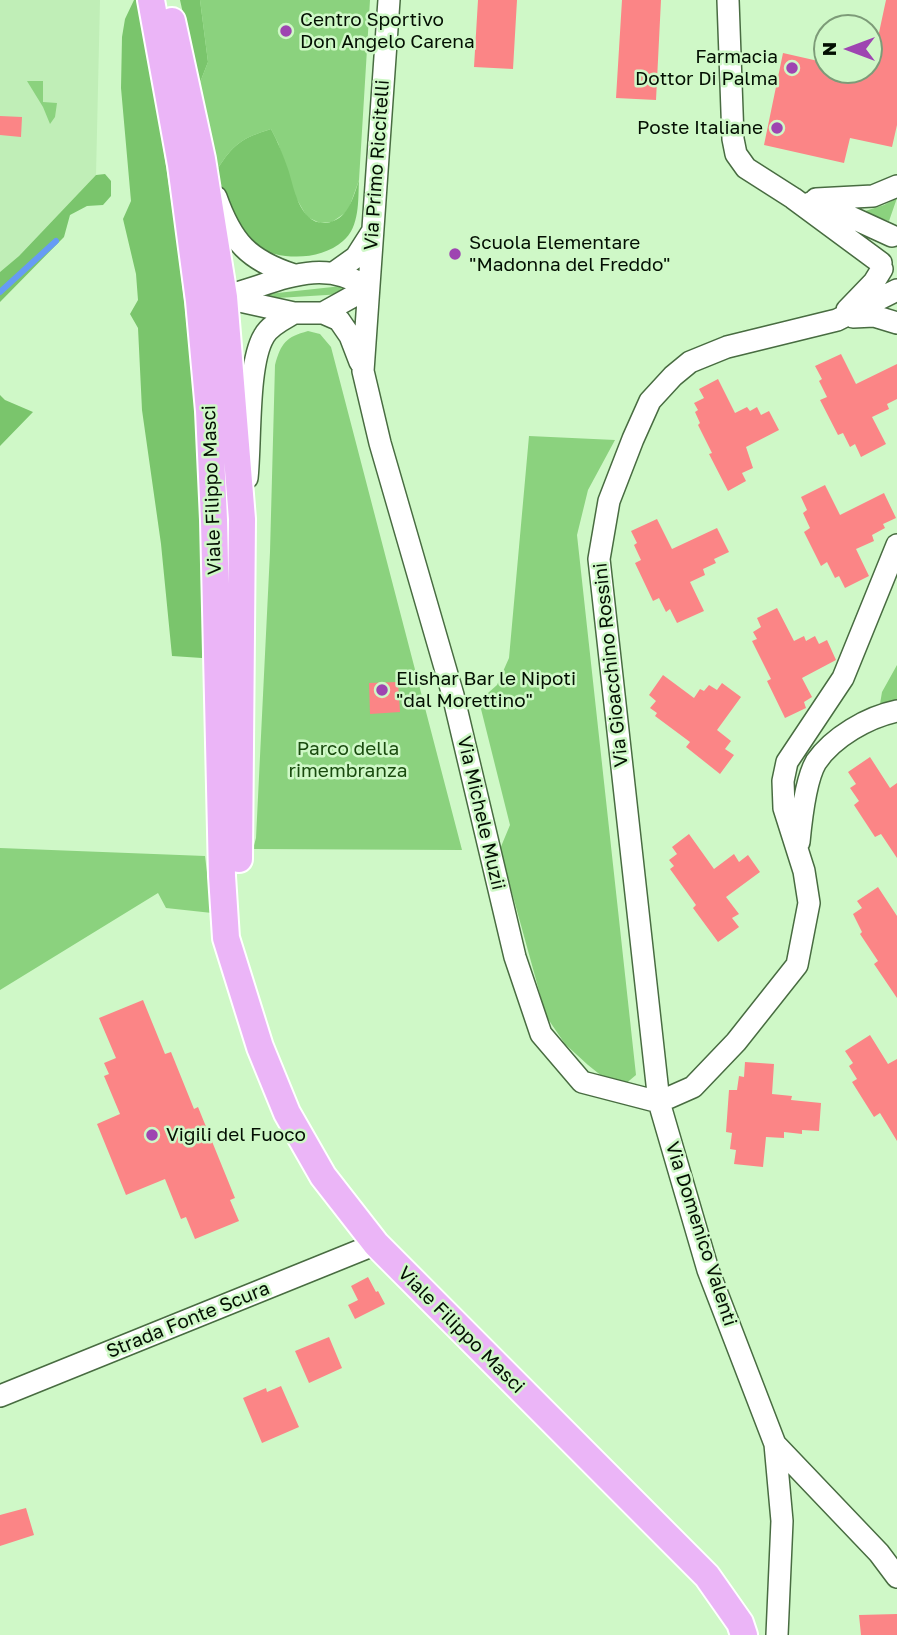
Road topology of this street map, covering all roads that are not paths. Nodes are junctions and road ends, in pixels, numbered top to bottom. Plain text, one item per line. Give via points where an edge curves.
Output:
1 (151, 0) edge
2 (168, 0) edge
3 (388, 0) edge
4 (728, 0) edge
5 (202, 159) junction
6 (897, 186) edge
7 (793, 198) junction
8 (373, 230) junction
9 (896, 234) edge
10 (849, 238) junction
11 (882, 266) junction
12 (335, 272) junction
13 (294, 275) junction
14 (368, 288) junction
15 (897, 289) edge
16 (863, 293) junction
17 (211, 299) junction
18 (295, 313) junction
19 (323, 313) junction
20 (837, 320) junction
21 (897, 323) edge
22 (363, 370) junction
23 (242, 519) junction
24 (897, 545) edge
25 (897, 711) edge
26 (798, 854) junction
27 (241, 982) junction
28 (659, 1102) junction
29 (376, 1244) junction
30 (0, 1396) edge
31 (775, 1444) junction
32 (897, 1577) edge
33 (744, 1635) edge
34 (777, 1635) edge

1 - 17 main road, Viale Filippo Masci
2 - 5 main road, Viale Filippo Masci
3 - 8 street, Via Primo Riccitelli
4 - 7 street via 736,154 746,167
5 - 13 street via 226,226 246,250 270,267
5 - 17 main road, Viale Filippo Masci
6 - 7 street via 858,199
7 - 9 street
7 - 10 street
8 - 12 street via 356,257
8 - 14 street, Via Primo Riccitelli
9 - 11 street via 882,250
10 - 11 street
10 - 16 street via 859,259
11 - 15 street
11 - 16 street
12 - 13 street
12 - 14 street
13 - 17 street
14 - 19 street
14 - 22 street, Via Michele Muzii
15 - 20 street, Via Gioacchino Rossini
16 - 20 street
17 - 18 street
17 - 23 main road, Viale Filippo Masci
17 - 27 main road, Viale Filippo Masci via 209,411 222,889 226,937
18 - 19 street
18 - 23 street via 271,327 260,343
19 - 22 street via 339,320
20 - 21 street via 862,315
20 - 28 street, Via Gioacchino Rossini via 727,347 691,362 673,376 650,401 609,502 599,559
22 - 28 street, Via Michele Muzii via 453,695 515,957 541,1034 582,1082
23 - 27 main road, Viale Filippo Masci
24 - 26 street via 842,678 787,762 784,808
25 - 26 street via 872,718 842,736 816,763 801,816
26 - 28 street via 809,903 797,965 736,1042 693,1087
27 - 29 main road, Viale Filippo Masci via 260,1047 288,1113 323,1176
28 - 31 street, Via Domenico Valenti via 708,1270
29 - 30 street, Strada Fonte Scura
29 - 33 main road, Viale Filippo Masci via 707,1576
31 - 32 street, Via Domenico Valenti
31 - 34 street, Via Domenico Valenti via 782,1521

